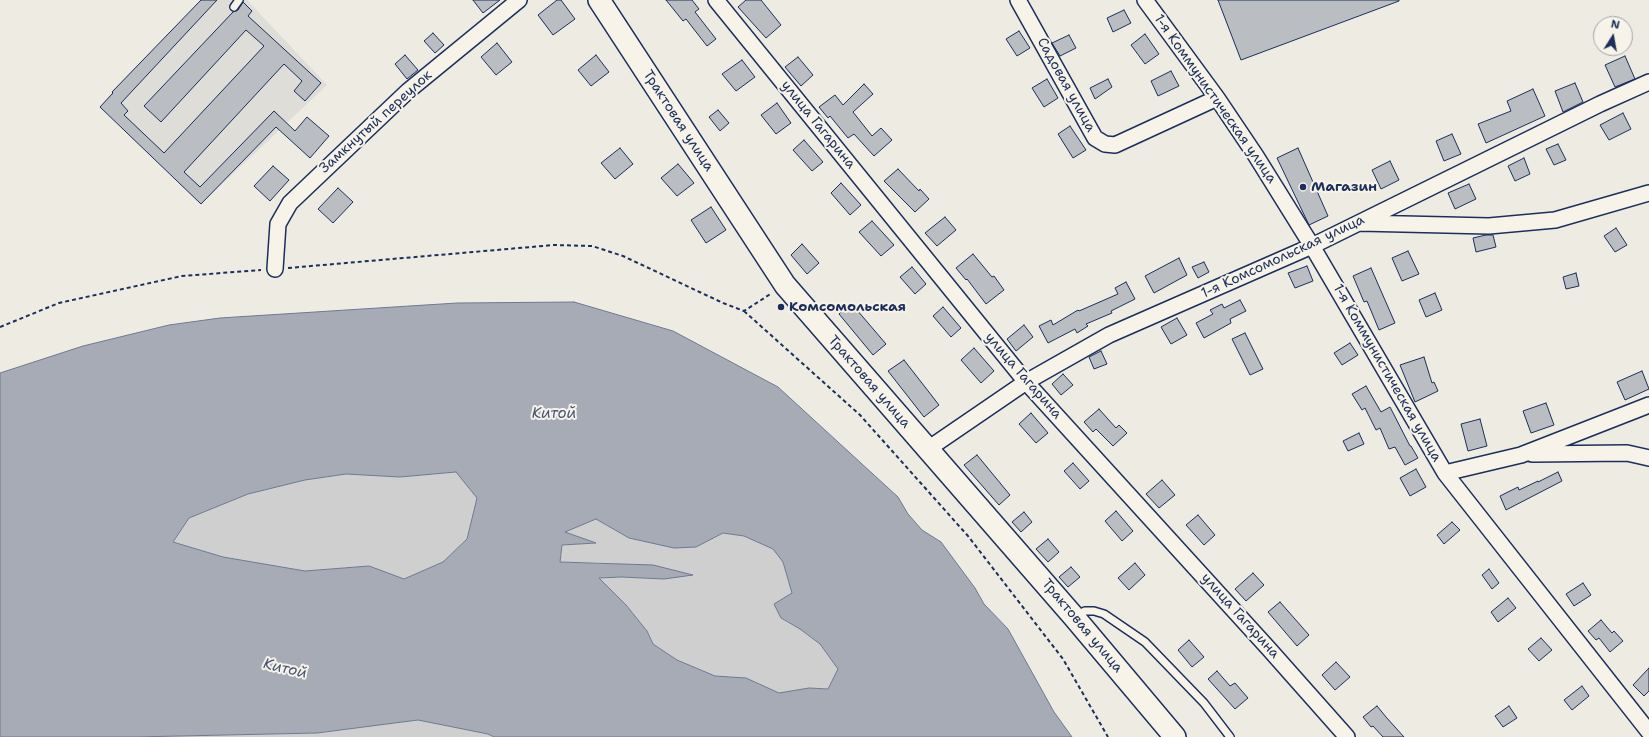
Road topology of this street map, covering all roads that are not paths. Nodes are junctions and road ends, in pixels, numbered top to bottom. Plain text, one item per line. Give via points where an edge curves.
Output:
1 (239, 0) edge
2 (519, 0) edge
3 (599, 0) edge
4 (716, 0) edge
5 (1018, 0) edge
6 (1145, 0) edge
7 (234, 7) dead end
8 (1649, 82) edge
9 (1216, 98) junction
10 (1649, 193) edge
11 (1358, 223) junction
12 (1312, 246) junction
13 (275, 269) road end
14 (1026, 382) junction
15 (1649, 405) edge
16 (928, 449) junction
17 (1521, 455) junction
18 (1649, 458) edge
19 (1445, 473) junction
20 (1074, 617) junction
21 (1649, 732) edge
22 (1175, 737) edge
23 (1230, 737) edge
24 (1347, 737) edge

1 - 7 lane
2 - 13 street, Замкнутый переулок via 408,91 290,204 278,224
3 - 16 street, Трактовая улица via 785,285
4 - 14 street, улица Гагарина
5 - 9 street, Садовая улица via 1095,138 1105,144 1115,145
6 - 9 street, 1-я Коммунистическая улица
8 - 11 street, 1-я Комсомольская улица
9 - 12 street, 1-я Коммунистическая улица
10 - 11 street via 1555,220 1488,226
11 - 12 street, 1-я Комсомольская улица
12 - 14 street, 1-я Комсомольская улица via 1109,335
12 - 19 street, 1-я Коммунистическая улица
14 - 16 street, 1-я Комсомольская улица
14 - 24 street, улица Гагарина
15 - 17 street
16 - 20 street, Трактовая улица
17 - 18 street via 1627,453
17 - 19 street
19 - 21 street, 1-я Коммунистическая улица
20 - 22 street, Трактовая улица
20 - 23 lane via 1085,611 1104,614 1145,642 1204,703

